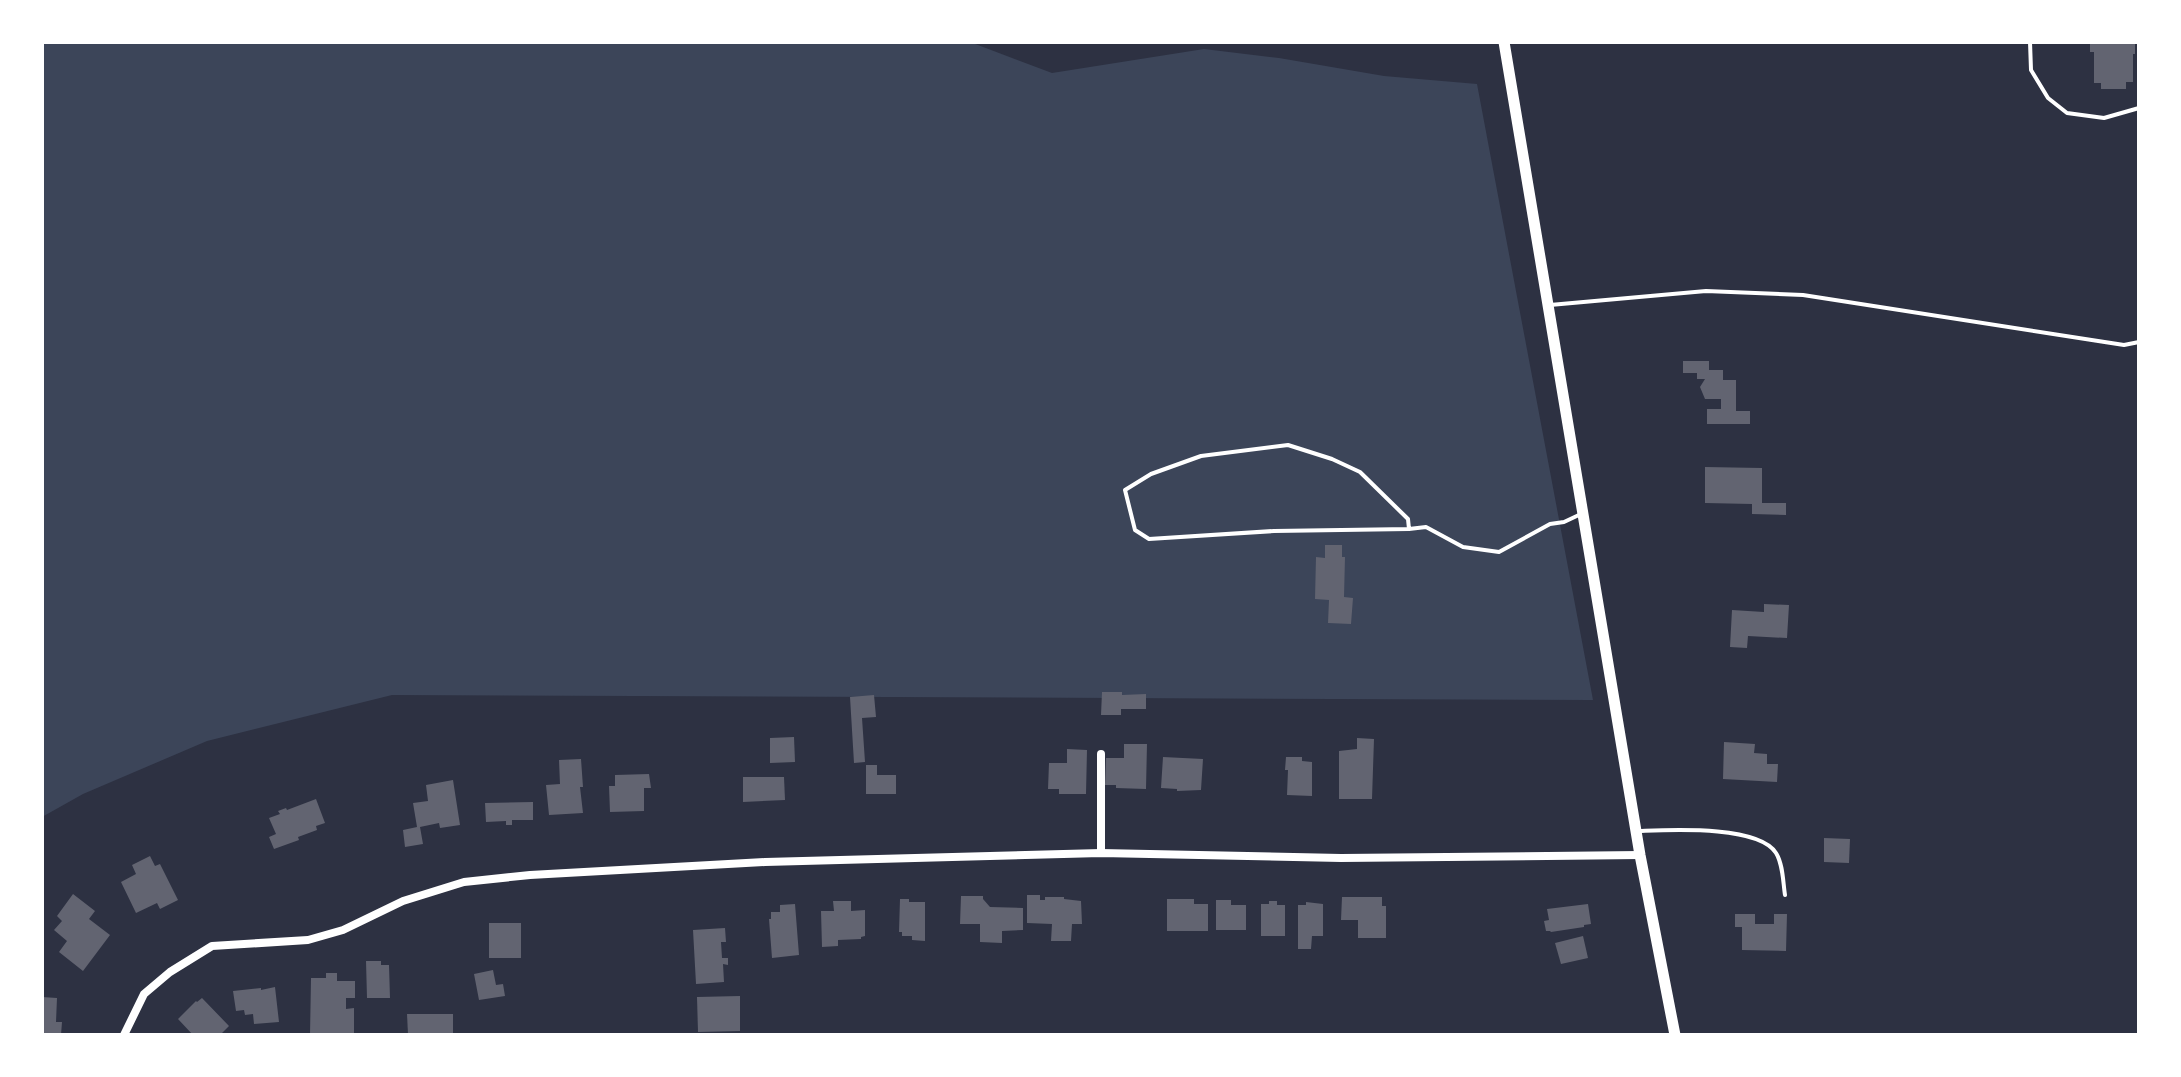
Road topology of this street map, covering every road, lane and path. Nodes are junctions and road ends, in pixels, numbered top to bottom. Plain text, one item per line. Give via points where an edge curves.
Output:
1 (1504, 42) edge
2 (2030, 42) edge
3 (2139, 108) edge
4 (1548, 305) junction
5 (2139, 342) edge
6 (1583, 513) junction
7 (1409, 529) junction
8 (1101, 754) dead end
9 (1636, 831) junction
10 (1101, 853) junction
11 (1640, 855) junction
12 (1785, 895) dead end
13 (124, 1035) edge
14 (1675, 1035) edge

1 - 4 street
2 - 3 lane via 2031,70 2048,98 2067,113 2104,118
4 - 5 lane via 1706,291 1803,295 2124,345
4 - 6 street
6 - 7 lane via 1499,552 1463,547 1426,527
6 - 9 street
7 - 7 lane via 1149,539 1135,530 1125,490 1201,456 1288,445 1360,472 1408,519
8 - 10 street
9 - 11 street
9 - 12 lane via 1752,836 1771,845 1779,857
10 - 11 street via 1341,858
10 - 13 street via 765,862 464,882 308,940 212,946 144,994
11 - 14 street

